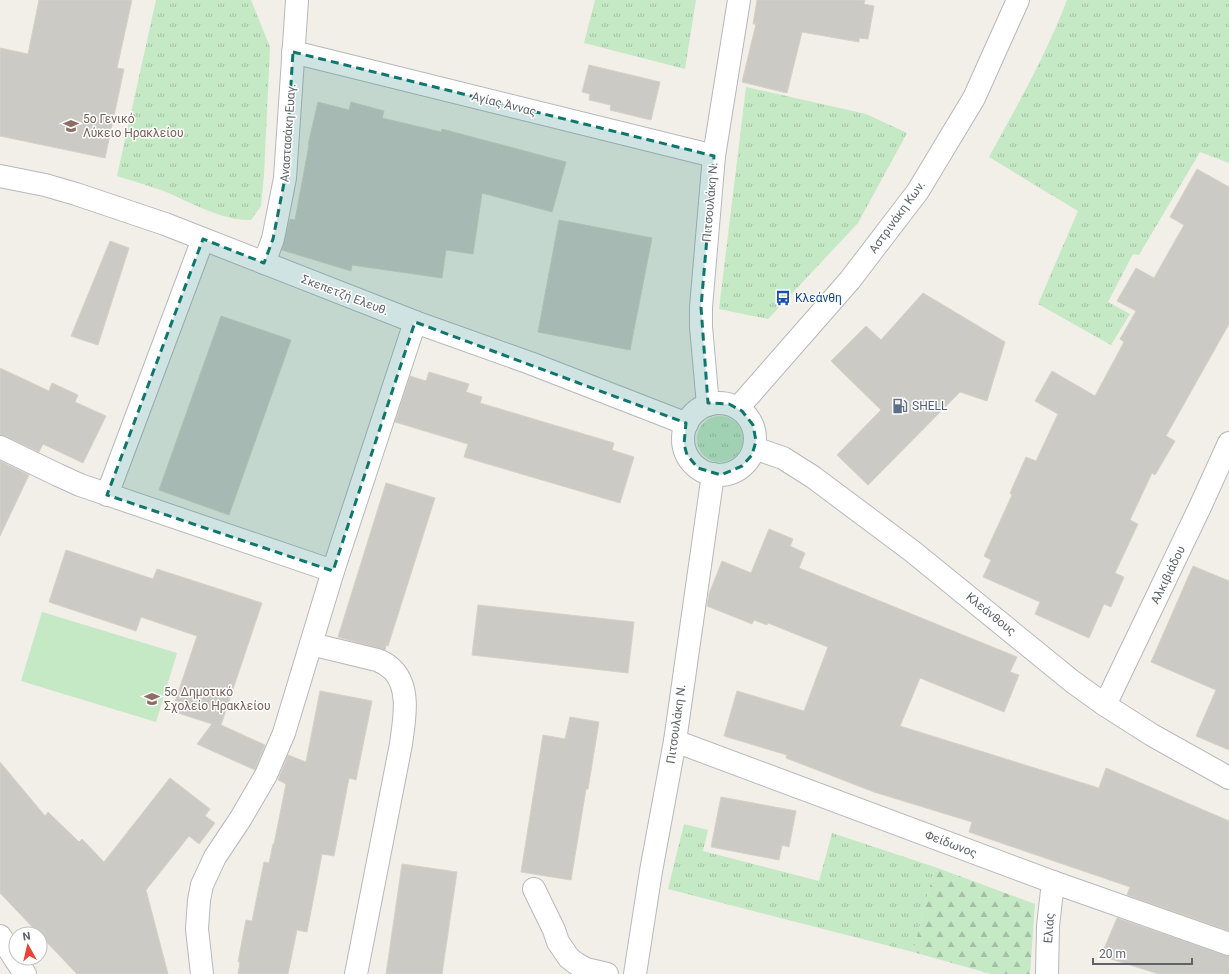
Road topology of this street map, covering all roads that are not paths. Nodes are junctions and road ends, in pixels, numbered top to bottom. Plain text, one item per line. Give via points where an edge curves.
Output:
1 (297, 0) edge
2 (739, 0) edge
3 (1018, 0) edge
4 (294, 52) junction
5 (714, 156) junction
6 (0, 176) edge
7 (203, 239) junction
8 (264, 263) junction
9 (415, 322) junction
10 (708, 405) junction
11 (738, 408) junction
12 (687, 424) junction
13 (1229, 443) edge
14 (0, 447) edge
15 (754, 448) junction
16 (713, 474) junction
17 (107, 495) junction
18 (333, 571) junction
19 (311, 644) junction
20 (1105, 705) junction
21 (674, 741) junction
22 (1229, 778) edge
23 (1053, 882) junction
24 (534, 889) dead end
25 (0, 936) edge
26 (1229, 944) edge
27 (25, 974) edge
28 (202, 974) edge
29 (356, 974) edge
30 (607, 974) edge
31 (635, 974) edge
32 (1047, 974) edge

1 - 4 street, Αναστασάκη Ευαγ.
2 - 5 street, Πιτσουλάκη Ν.
3 - 11 street, Αστρινάκη Κων. via 974,98 934,167 850,280
4 - 5 street, Αγίας Άννας
4 - 8 street, Αναστασάκη Ευαγ. via 285,178 273,239
5 - 10 street, Πιτσουλάκη Ν. via 701,307
6 - 7 street, Σκεπετζή Ελευθ. via 76,194
7 - 8 street, Σκεπετζή Ελευθ.
7 - 17 street
8 - 9 street, Σκεπετζή Ελευθ.
9 - 12 street, Σκεπετζή Ελευθ.
9 - 18 street
10 - 11 street via 723,403
10 - 12 street via 696,412
11 - 15 street via 753,426 756,441
12 - 16 street via 683,438 687,455 698,468
13 - 20 street, Αλκιβιάδου
14 - 17 street
15 - 16 street via 748,461 736,471 721,475
15 - 20 street, Κλεάνθους via 783,458 813,477 912,551
16 - 21 street, Πιτσουλάκη Ν.
17 - 18 street
18 - 19 street
19 - 28 street via 276,752 256,793 215,857 202,885 197,929
19 - 29 street via 386,664 394,670 404,697 401,744
20 - 22 street, Κλεάνθους via 1152,735
21 - 23 street, Φείδωνος
21 - 31 street, Πιτσουλάκη Ν.
23 - 26 street, Φείδωνος
23 - 32 street, Ελιάς via 1048,926
24 - 30 street via 558,942 569,958 586,969
25 - 27 street

